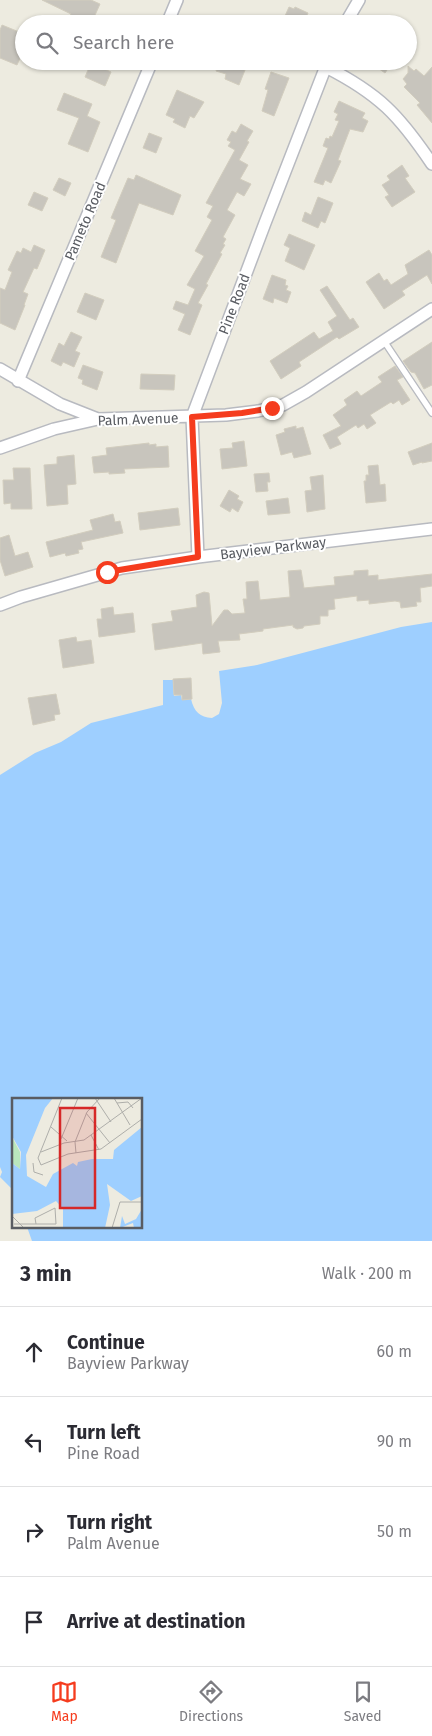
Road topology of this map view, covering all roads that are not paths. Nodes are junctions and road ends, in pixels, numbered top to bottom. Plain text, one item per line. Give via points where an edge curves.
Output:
1 (177, 0) edge
2 (359, 0) edge
3 (171, 15) edge
4 (350, 15) edge
5 (148, 70) edge
6 (325, 70) edge
7 (336, 70) edge
8 (432, 164) edge
9 (432, 309) edge
10 (384, 341) junction
11 (0, 369) edge
12 (18, 381) junction
13 (432, 413) edge
14 (192, 417) junction
15 (98, 419) junction
16 (0, 448) edge
17 (432, 529) edge
18 (198, 557) junction
19 (0, 605) edge

1 - 3 street
2 - 4 street
5 - 12 street, Pameto Road
6 - 14 street, Pine Road
7 - 8 street via 390,109
9 - 10 street, Palm Avenue
10 - 13 lane
10 - 14 street, Palm Avenue via 283,405 242,413
11 - 12 street
12 - 15 street via 60,404
14 - 15 street, Palm Avenue
14 - 18 street, Pine Road
15 - 16 street, Palm Avenue via 54,429
17 - 18 street, Bayview Parkway
18 - 19 street, Bayview Parkway via 107,572

